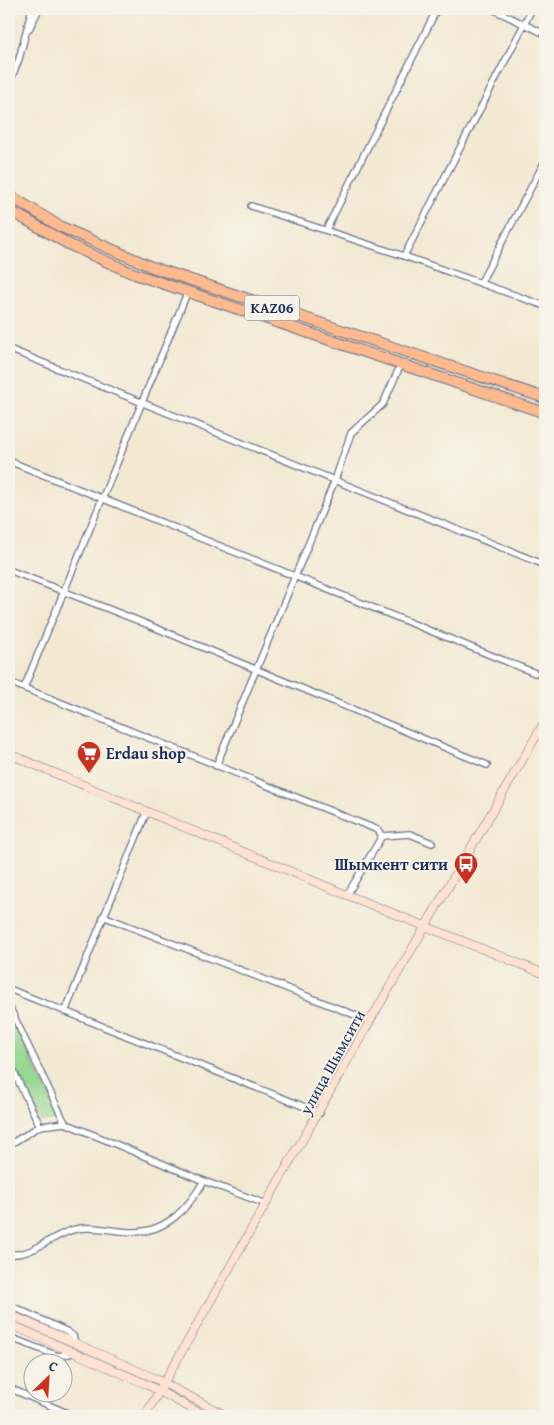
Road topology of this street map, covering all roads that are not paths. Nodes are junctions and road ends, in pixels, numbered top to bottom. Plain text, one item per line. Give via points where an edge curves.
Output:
1 (32, 9) edge
2 (39, 9) edge
3 (437, 9) edge
4 (492, 9) edge
5 (532, 9) edge
6 (524, 24) junction
7 (545, 34) edge
8 (23, 43) junction
9 (9, 84) edge
10 (545, 161) edge
11 (9, 194) edge
12 (251, 206) dead end
13 (9, 210) edge
14 (326, 230) junction
15 (404, 256) junction
16 (481, 282) junction
17 (188, 292) junction
18 (545, 306) edge
19 (9, 349) edge
20 (401, 364) junction
21 (545, 398) edge
22 (140, 402) junction
23 (545, 413) edge
24 (9, 461) edge
25 (335, 480) junction
26 (101, 498) junction
27 (545, 565) edge
28 (9, 570) edge
29 (295, 576) junction
30 (64, 592) junction
31 (255, 670) junction
32 (535, 673) dead end
33 (9, 682) edge
34 (24, 688) junction
35 (545, 721) edge
36 (9, 754) edge
37 (216, 766) junction
38 (488, 766) dead end
39 (147, 811) junction
40 (382, 836) junction
41 (432, 843) dead end
42 (347, 894) junction
43 (103, 916) junction
44 (426, 926) junction
45 (545, 974) edge
46 (9, 989) edge
47 (9, 1006) edge
48 (65, 1012) junction
49 (370, 1021) junction
50 (9, 1062) edge
51 (320, 1113) junction
52 (65, 1122) junction
53 (40, 1126) junction
54 (9, 1145) edge
55 (204, 1182) junction
56 (266, 1204) junction
57 (9, 1254) edge
58 (9, 1305) edge
59 (9, 1314) edge
60 (9, 1324) edge
61 (9, 1337) edge
62 (76, 1345) junction
63 (73, 1353) junction
64 (164, 1382) junction
65 (9, 1388) edge
66 (159, 1391) junction
67 (74, 1416) edge
68 (145, 1416) edge
69 (205, 1416) edge
70 (228, 1416) edge

1 - 8 street
2 - 8 street
3 - 14 street
4 - 6 street
5 - 6 street
6 - 7 street
6 - 15 street
8 - 9 street
10 - 16 street
11 - 21 highway, KАZ06 via 59,226 152,267
12 - 14 street
13 - 17 highway, KАZ06 via 92,256
14 - 15 street
15 - 16 street
16 - 18 street
17 - 20 highway, KАZ06
17 - 22 street
19 - 22 street
20 - 23 highway, KАZ06
20 - 25 street via 382,404 352,434
22 - 25 street
22 - 26 street
24 - 26 street
25 - 27 street
25 - 29 street
26 - 29 street
26 - 30 street
28 - 30 street
29 - 31 street
29 - 32 street
30 - 31 street
30 - 34 street
31 - 37 street
31 - 38 street
33 - 34 street
34 - 37 street
35 - 44 main road, улица Шымсити
36 - 39 main road
37 - 40 street via 378,830
39 - 42 main road
39 - 43 street
40 - 41 street via 410,834
40 - 42 street
42 - 44 main road
43 - 48 street
43 - 49 street
44 - 45 main road
44 - 49 main road, улица Шымсити
46 - 48 street
47 - 52 street
48 - 51 street
49 - 51 main road, улица Шымсити
50 - 53 street
51 - 56 main road, улица Шымсити
52 - 53 street
52 - 55 street
53 - 54 street
55 - 56 street
55 - 57 street via 193,1201 177,1217 154,1229 134,1232 76,1229 54,1236 24,1253
56 - 64 main road, улица Шымсити
58 - 62 street via 68,1332
59 - 62 main road
60 - 63 main road
61 - 63 street via 58,1356
62 - 64 main road
63 - 66 main road
64 - 66 main road, улица Шымсити
64 - 70 main road
65 - 67 street
66 - 68 main road, улица Шымсити
66 - 69 main road

